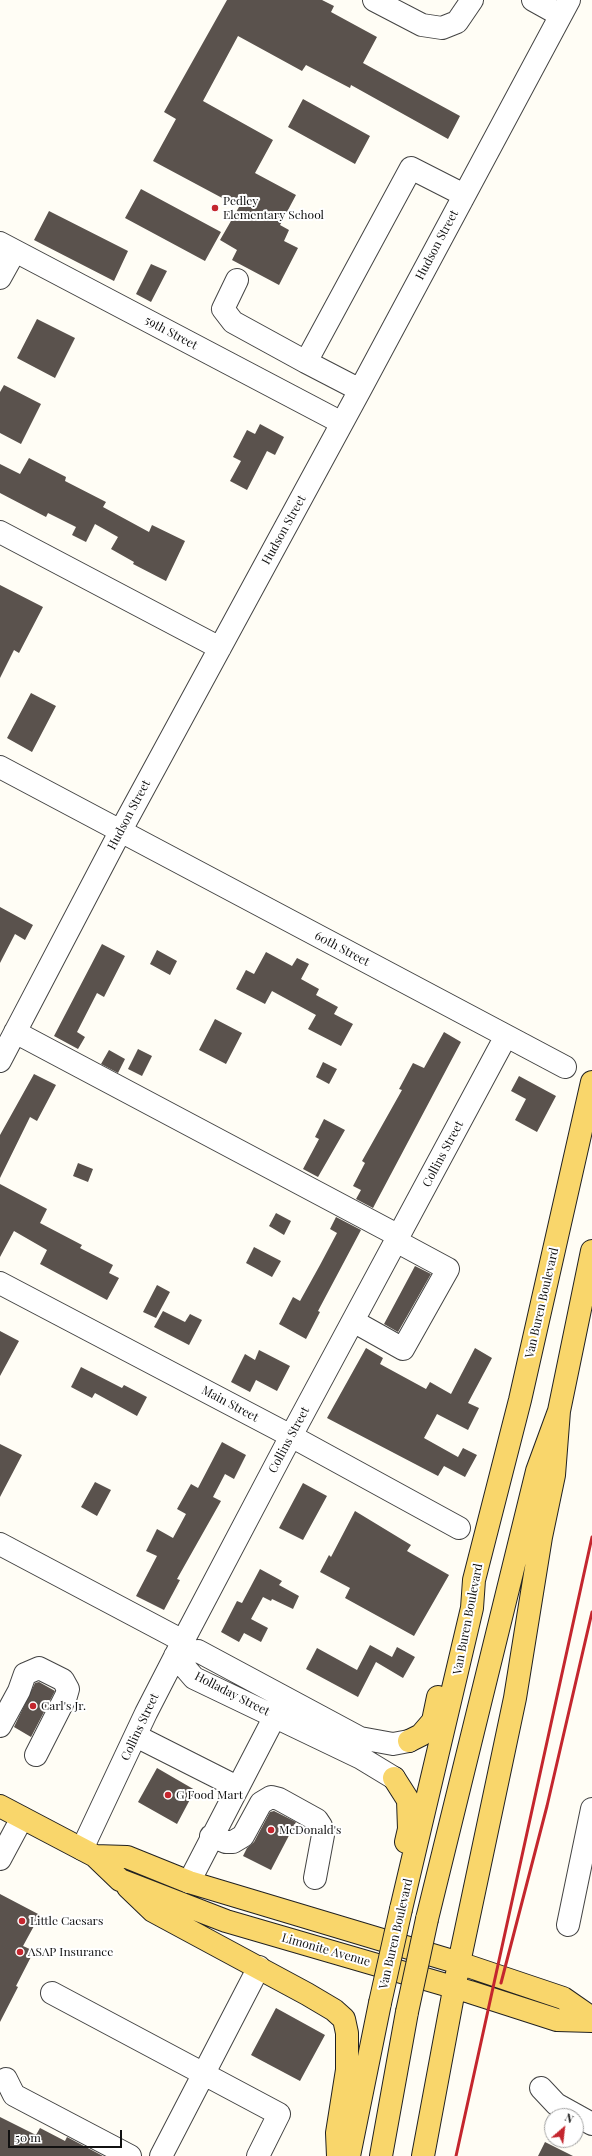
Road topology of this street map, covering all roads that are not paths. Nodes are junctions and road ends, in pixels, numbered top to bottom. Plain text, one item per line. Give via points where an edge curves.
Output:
1 (374, 0) edge
2 (472, 0) edge
3 (532, 0) edge
4 (565, 8) edge
5 (464, 196) junction
6 (7, 247) edge
7 (0, 278) edge
8 (237, 280) dead end
9 (306, 362) junction
10 (360, 390) junction
11 (342, 423) junction
12 (0, 532) edge
13 (220, 648) junction
14 (0, 767) edge
15 (120, 832) junction
16 (15, 1032) junction
17 (506, 1036) junction
18 (0, 1061) edge
19 (565, 1067) dead end
20 (592, 1082) edge
21 (397, 1239) junction
22 (592, 1251) edge
23 (0, 1283) edge
24 (353, 1321) junction
25 (559, 1410) junction
26 (291, 1436) junction
27 (459, 1528) dead end
28 (0, 1544) edge
29 (474, 1580) junction
30 (179, 1649) junction
31 (275, 1716) junction
32 (0, 1726) edge
33 (136, 1736) junction
34 (409, 1741) joint
35 (36, 1755) dead end
36 (394, 1778) joint
37 (237, 1788) junction
38 (0, 1806) edge
39 (592, 1810) edge
40 (22, 1818) junction
41 (211, 1836) junction
42 (88, 1853) junction
43 (0, 1859) edge
44 (315, 1878) dead end
45 (120, 1880) junction
46 (189, 1882) junction
47 (401, 1909) junction
48 (568, 1925) dead end
49 (459, 1963) junction
50 (259, 1967) junction
51 (454, 1988) junction
52 (52, 1993) dead end
53 (592, 2019) edge
54 (203, 2074) junction
55 (6, 2079) dead end
56 (541, 2088) dead end
57 (592, 2124) edge
58 (130, 2156) edge
59 (161, 2156) edge
60 (258, 2156) edge
61 (338, 2156) edge
62 (349, 2156) edge
63 (381, 2156) edge
64 (423, 2156) edge

1 - 2 street via 422,25 442,28 457,22
3 - 4 street
4 - 5 street, Hudson Street
5 - 9 street via 411,168
5 - 10 street, Hudson Street
6 - 7 street
6 - 11 street, 59th Street
8 - 9 street via 223,309 233,322
9 - 10 street
10 - 11 street, Hudson Street
11 - 13 street, Hudson Street
12 - 13 street
13 - 15 street, Hudson Street
14 - 15 street, 60th Street
15 - 16 street, Hudson Street
15 - 17 street, 60th Street
16 - 18 street, Hudson Street
16 - 21 street
17 - 19 street, 60th Street
17 - 21 street, Collins Street
20 - 29 main road, Van Buren Boulevard via 520,1400
21 - 24 street, Collins Street
21 - 24 street via 448,1269 403,1349
22 - 25 main road
23 - 26 street, Main Street
24 - 26 street, Collins Street
25 - 49 main road via 554,1475 541,1537 515,1698
25 - 63 main road, bridge via 537,1471 427,1918
26 - 27 street, Main Street
26 - 30 street, Collins Street
28 - 30 street
29 - 34 main road via 460,1606 433,1721 421,1735
29 - 47 main road, Van Buren Boulevard via 472,1608
30 - 31 street, Holladay Street via 194,1678
30 - 33 street, Collins Street
30 - 34 street, Holladay Street via 198,1651 360,1738 392,1744
31 - 36 street, Holladay Street via 361,1758
31 - 37 street
32 - 35 street via 25,1674 38,1668 63,1680 68,1689 66,1696
33 - 37 street
33 - 42 street, Collins Street
36 - 47 main road via 408,1800 409,1829 397,1881
37 - 41 street
38 - 40 main road, Limonite Avenue
39 - 48 street
40 - 42 main road, Limonite Avenue
40 - 43 street
41 - 44 street via 233,1842 243,1836 261,1803 271,1797 279,1799 317,1820 321,1826 323,1835
41 - 46 street
42 - 45 main road, Limonite Avenue
42 - 46 main road, Limonite Avenue via 128,1857
45 - 50 main road via 153,1911
45 - 51 main road, Limonite Avenue via 226,1921
46 - 49 main road, Limonite Avenue
47 - 62 main road, Van Buren Boulevard, bridge
49 - 51 main road
49 - 53 main road, Limonite Avenue via 563,1998
50 - 54 street
50 - 61 main road via 334,2010 344,2019 347,2033 347,2070 337,2133
51 - 53 main road, Limonite Avenue via 557,2020
51 - 64 main road
52 - 54 street
54 - 59 street
54 - 60 street via 279,2114
55 - 58 street via 14,2095
56 - 57 street via 556,2104

